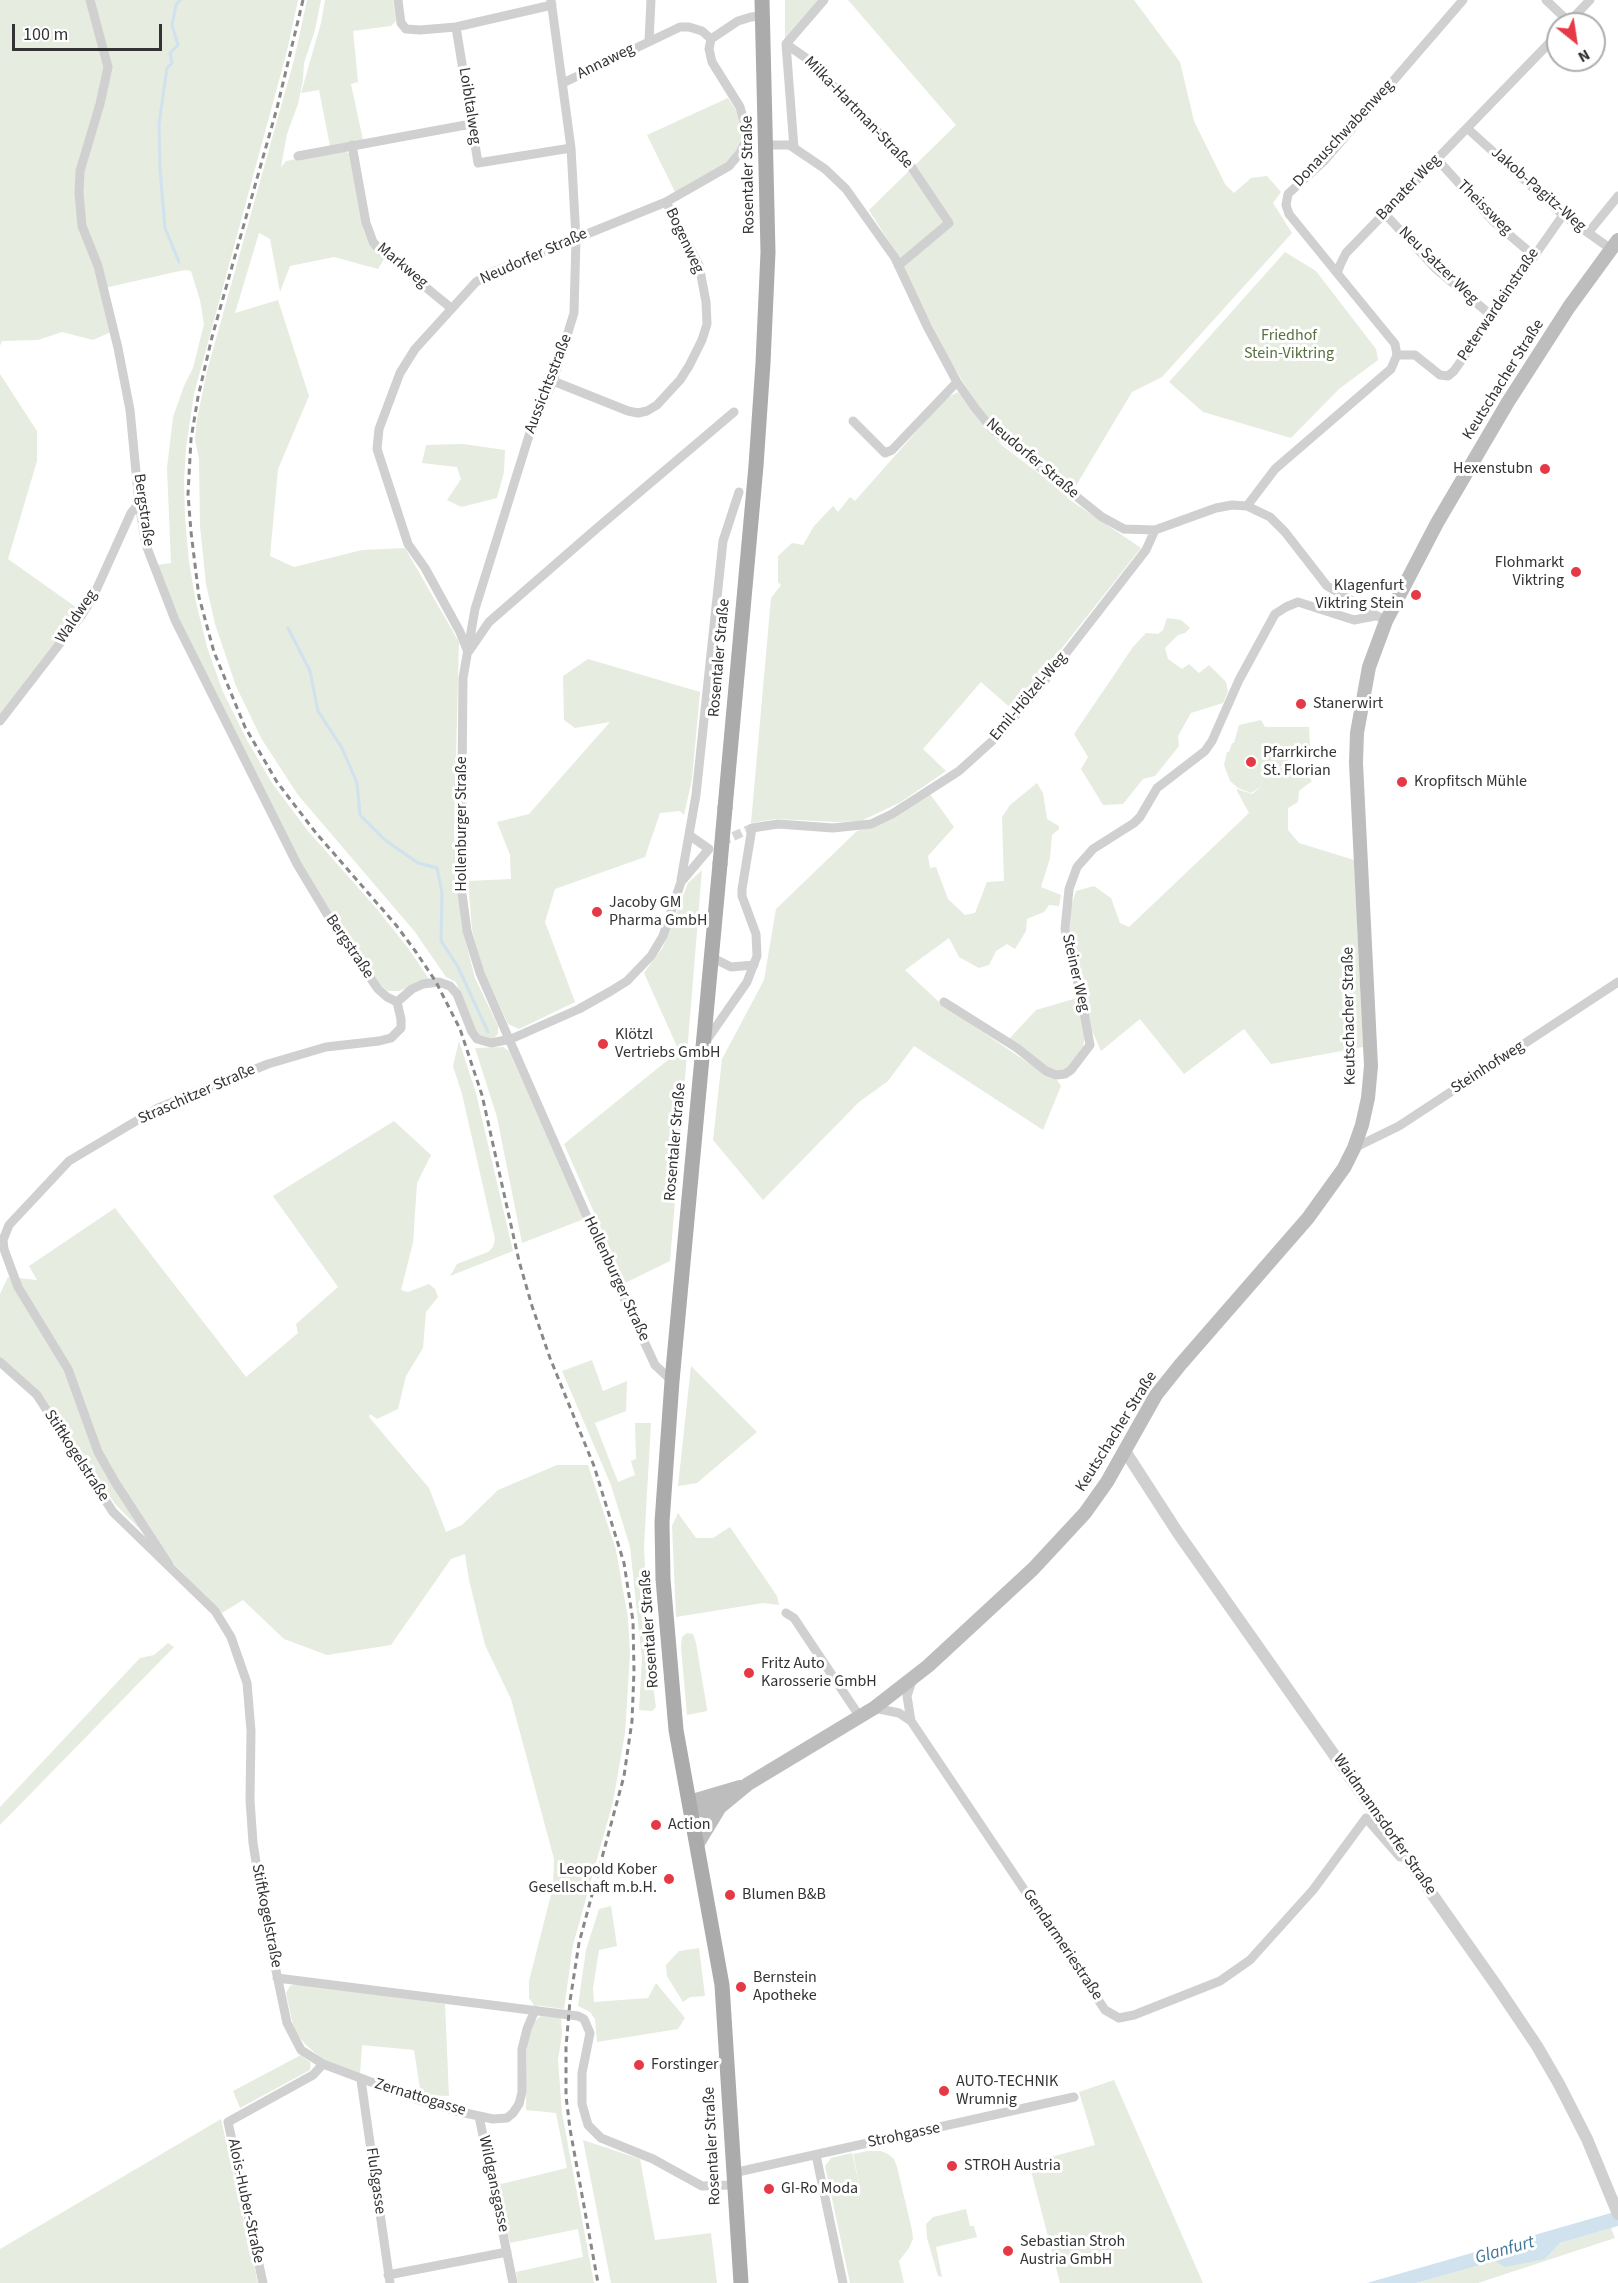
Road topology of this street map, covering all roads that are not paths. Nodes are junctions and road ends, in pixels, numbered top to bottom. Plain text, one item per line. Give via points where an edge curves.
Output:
1 (90, 0) edge
2 (398, 0) edge
3 (651, 0) edge
4 (762, 0) edge
5 (824, 0) edge
6 (1463, 0) edge
7 (1546, 0) edge
8 (1590, 0) edge
9 (551, 2) edge
10 (1557, 12) edge
11 (1579, 12) edge
12 (762, 16) junction
13 (456, 27) junction
14 (711, 39) junction
15 (649, 41) junction
16 (786, 44) junction
17 (1546, 47) edge
18 (563, 83) junction
19 (471, 124) junction
20 (1468, 129) junction
21 (352, 145) junction
22 (767, 145) junction
23 (571, 148) junction
24 (794, 148) junction
25 (298, 156) dead end
26 (1437, 159) junction
27 (1618, 196) edge
28 (666, 202) junction
29 (1385, 214) junction
30 (1563, 215) junction
31 (1588, 234) junction
32 (576, 238) junction
33 (1614, 245) edge
34 (1533, 255) junction
35 (899, 265) junction
36 (1337, 273) junction
37 (452, 308) junction
38 (1492, 316) junction
39 (1397, 355) junction
40 (553, 381) junction
41 (957, 381) junction
42 (734, 412) dead end
43 (853, 421) dead end
44 (739, 492) dead end
45 (139, 503) junction
46 (1247, 506) junction
47 (1155, 530) junction
48 (1381, 619) junction
49 (468, 653) junction
50 (0, 721) edge
51 (689, 835) junction
52 (681, 882) junction
53 (711, 957) junction
54 (754, 965) junction
55 (1618, 982) edge
56 (397, 1002) junction
57 (944, 1002) dead end
58 (511, 1039) junction
59 (702, 1047) junction
60 (1354, 1148) junction
61 (9, 1225) junction
62 (0, 1230) edge
63 (2, 1247) edge
64 (0, 1362) edge
65 (672, 1381) junction
66 (1125, 1451) junction
67 (169, 1565) junction
68 (786, 1613) dead end
69 (913, 1678) junction
70 (891, 1696) junction
71 (874, 1708) junction
72 (906, 1716) junction
73 (860, 1717) junction
74 (748, 1784) junction
75 (689, 1802) junction
76 (720, 1807) junction
77 (697, 1845) junction
78 (1431, 1893) junction
79 (278, 1978) junction
80 (535, 2010) junction
81 (323, 2064) junction
82 (361, 2080) junction
83 (1074, 2097) dead end
84 (479, 2116) junction
85 (816, 2155) junction
86 (733, 2179) junction
87 (1616, 2208) edge
88 (507, 2252) junction
89 (389, 2279) edge
90 (263, 2283) edge
91 (513, 2283) edge
92 (741, 2283) edge
93 (843, 2283) edge

1 - 45 street, Bergstraße via 108,67 80,171 82,226 98,266 128,399
2 - 13 street via 401,23 406,28
3 - 15 street, Annaweg
4 - 12 main road, Rosentaler Straße
5 - 16 street
6 - 36 street, Donauschwabenweg via 1324,161 1288,194 1289,214
7 - 10 street
8 - 11 street
9 - 13 street
9 - 18 street, Aussichtsstraße
12 - 14 street via 738,21
12 - 22 main road, Rosentaler Straße
13 - 19 street, Loibltalweg
14 - 15 street, Annaweg via 702,31 680,27
14 - 28 street, Neudorfer Straße via 712,62 740,107 746,140 729,166
15 - 18 street, Annaweg
16 - 24 street
16 - 35 street, Milka-Hartman-Straße via 806,58 910,165 949,224
17 - 20 street, Banater Weg
18 - 23 street, Aussichtsstraße
19 - 21 street
19 - 23 street, Loibltalweg via 478,163
20 - 26 street, Banater Weg
20 - 30 street, Jakob-Pagitz-Weg
21 - 25 street
21 - 37 street, Markweg via 373,242
22 - 24 street, Neudorfer Straße
22 - 53 main road, Rosentaler Straße, bridge via 768,252 756,466
23 - 32 street, Aussichtsstraße
24 - 35 street, Neudorfer Straße via 846,189
26 - 29 street, Banater Weg
26 - 34 street, Theissweg via 1493,220
27 - 31 street
28 - 32 street, Neudorfer Straße
28 - 40 street, Bogenweg via 699,265 706,302 702,340 689,366 657,405 638,413
29 - 36 street, Banater Weg via 1346,253
29 - 38 street, Neu Satzer Weg via 1435,268
30 - 31 street, Jakob-Pagitz-Weg
30 - 34 street, Peterwardeinstraße
31 - 33 street, Jakob-Pagitz-Weg
32 - 37 street, Neudorfer Straße via 493,272 476,282
32 - 40 street, Aussichtsstraße via 574,314
33 - 48 main road, Keutschacher Straße via 1508,402
34 - 38 street, Peterwardeinstraße
35 - 41 street, Neudorfer Straße
36 - 39 street via 1395,344
37 - 49 street, Neudorfer Straße via 415,349 400,373 379,429 377,449 408,543 445,604
38 - 39 street, Peterwardeinstraße via 1448,376 1440,375 1415,356
39 - 46 street via 1391,369 1275,469
40 - 49 street, Aussichtsstraße via 532,426 505,507 475,609
41 - 43 street via 885,453
41 - 47 street, Neudorfer Straße via 992,429 1102,517 1125,529
42 - 49 street, Hollenburger Straße via 489,622
44 - 51 street via 723,542
45 - 50 street, Waldweg via 81,616
45 - 56 street, Bergstraße via 146,545 175,620 297,864 378,988
46 - 47 street via 1216,508
46 - 48 street via 1270,517 1285,532 1327,586
47 - 54 street, Emil-Hölzel-Weg via 1146,550 1042,684 1000,734 958,771 871,824 833,828 778,824 752,828 742,896 758,945
48 - 57 street, Steiner Weg via 1354,620 1298,602 1275,614 1208,746 1157,788 1134,823 1093,849 1077,867 1069,889 1065,929 1090,1045 1071,1070 1056,1075 1046,1071
48 - 60 main road, Keutschacher Straße via 1357,733 1371,1066 1368,1098
49 - 58 street, Hollenburger Straße via 463,678 461,886 467,931 480,973
51 - 52 street
51 - 52 street via 709,849
52 - 58 street via 663,936 639,969 590,1003
53 - 54 street via 731,967
53 - 59 main road, Rosentaler Straße
54 - 59 street, Emil-Hölzel-Weg via 747,982
55 - 60 street, Steinhofweg via 1399,1126
56 - 58 street via 412,989 439,982 457,993 477,1039 490,1043
56 - 61 street, Straschitzer Straße via 400,1028 391,1038 326,1047 268,1064 158,1108 69,1161
58 - 65 street, Hollenburger Straße via 655,1365
59 - 65 main road, Rosentaler Straße
60 - 66 main road, Keutschacher Straße via 1308,1218 1156,1395
61 - 62 street
61 - 63 street
63 - 67 street via 18,1287 68,1369 98,1452
64 - 67 street, Stiftkogelstraße via 36,1395 112,1512
65 - 75 main road, Rosentaler Straße via 662,1522 663,1579 676,1730
66 - 69 main road, Keutschacher Straße via 1107,1482 1061,1541
66 - 78 street, Waidmannsdorfer Straße via 1178,1533
67 - 79 street, Stiftkogelstraße via 214,1611 231,1637 247,1683 253,1843
68 - 73 street via 794,1618
69 - 70 main road, Keutschacher Straße
69 - 72 street
70 - 71 main road, Keutschacher Straße
70 - 72 street, Gendarmeriestraße via 899,1698
71 - 72 street
71 - 73 main road, Keutschacher Straße
72 - 78 street, Gendarmeriestraße via 1105,2010 1119,2018 1212,1985 1250,1960 1313,1890 1366,1818
73 - 74 main road, Keutschacher Straße
74 - 75 main road
74 - 76 main road
75 - 76 main road via 705,1811
75 - 77 main road, Rosentaler Straße
76 - 77 main road
77 - 86 main road, Rosentaler Straße via 722,1985
78 - 87 street, Waidmannsdorfer Straße via 1554,2074
79 - 80 street, Stiftkogelstraße
79 - 81 street, Zernattogasse via 294,2038 302,2050
80 - 84 street, Zernattogasse via 524,2041 519,2104 507,2118
80 - 86 street, Stiftkogelstraße via 578,2016 587,2024 590,2033 582,2073 582,2104 593,2131 702,2186
81 - 82 street, Zernattogasse
81 - 90 street, Alois-Huber-Straße via 313,2074 228,2122
82 - 84 street, Zernattogasse
82 - 89 street, Flußgasse
83 - 85 street, Strohgasse
84 - 88 street, Wildgansgasse
85 - 86 street, Strohgasse
85 - 93 street
86 - 92 main road, Rosentaler Straße
88 - 89 street, Wildgansgasse
88 - 91 street, Wildgansgasse

